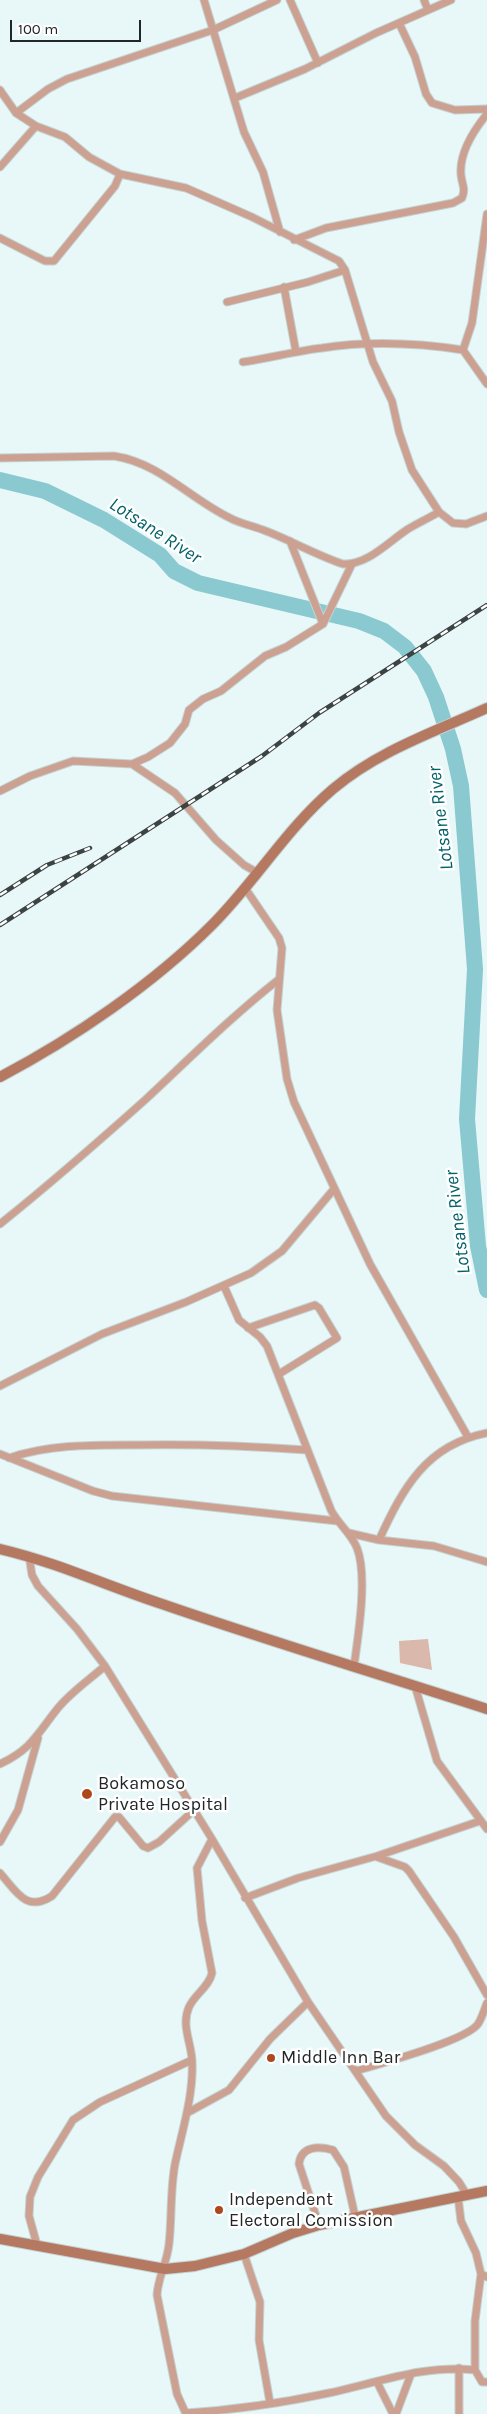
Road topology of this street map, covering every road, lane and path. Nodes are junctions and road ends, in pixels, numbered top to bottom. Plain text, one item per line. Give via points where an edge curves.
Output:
1 (204, 0) edge
2 (277, 0) edge
3 (290, 0) edge
4 (424, 0) edge
5 (451, 0) edge
6 (428, 10) junction
7 (398, 23) junction
8 (214, 30) junction
9 (318, 63) junction
10 (0, 90) edge
11 (235, 98) junction
12 (487, 110) edge
13 (16, 114) junction
14 (487, 114) edge
15 (36, 126) junction
16 (0, 167) edge
17 (120, 174) junction
18 (487, 214) edge
19 (280, 232) junction
20 (0, 238) edge
21 (294, 240) junction
22 (345, 270) junction
23 (284, 287) junction
24 (227, 302) dead end
25 (368, 344) junction
26 (463, 350) junction
27 (296, 352) junction
28 (243, 362) dead end
29 (487, 384) edge
30 (0, 458) edge
31 (439, 512) junction
32 (487, 516) edge
33 (290, 541) junction
34 (352, 564) junction
35 (323, 624) junction
36 (482, 710) edge
37 (132, 764) junction
38 (0, 791) edge
39 (258, 873) junction
40 (245, 888) junction
41 (278, 980) junction
42 (0, 1077) edge
43 (334, 1189) junction
44 (0, 1224) edge
45 (224, 1286) junction
46 (248, 1328) junction
47 (279, 1374) junction
48 (0, 1386) edge
49 (487, 1433) edge
50 (468, 1437) junction
51 (307, 1450) junction
52 (0, 1454) edge
53 (9, 1458) junction
54 (337, 1521) junction
55 (349, 1533) junction
56 (379, 1540) junction
57 (0, 1549) edge
58 (29, 1556) junction
59 (487, 1562) edge
60 (105, 1666) junction
61 (354, 1666) junction
62 (415, 1686) junction
63 (487, 1709) edge
64 (38, 1737) junction
65 (0, 1764) edge
66 (193, 1811) junction
67 (480, 1821) junction
68 (487, 1829) edge
69 (212, 1840) junction
70 (0, 1842) edge
71 (377, 1856) junction
72 (0, 1873) edge
73 (245, 1898) junction
74 (487, 1995) edge
75 (308, 2002) junction
76 (487, 2003) edge
77 (192, 2060) junction
78 (356, 2070) junction
79 (187, 2113) junction
80 (487, 2191) edge
81 (462, 2196) junction
82 (355, 2216) junction
83 (319, 2225) junction
84 (0, 2239) edge
85 (37, 2245) junction
86 (244, 2254) junction
87 (165, 2269) junction
88 (484, 2276) edge
89 (459, 2368) junction
90 (475, 2370) junction
91 (411, 2374) junction
92 (377, 2382) junction
93 (487, 2382) edge
94 (270, 2403) junction
95 (186, 2414) edge
96 (395, 2414) edge
97 (459, 2414) edge

1 - 8 street
2 - 8 street
3 - 9 street
4 - 6 street
5 - 6 street
6 - 7 street
7 - 9 street
7 - 12 street via 432,103 455,110
8 - 11 street
8 - 13 street via 66,79
9 - 11 street
10 - 13 street
11 - 19 street
13 - 15 street
14 - 21 street via 466,148 461,176 465,187 462,198 453,203 326,228
15 - 16 street
15 - 17 street via 65,137 90,157
17 - 19 street via 186,188
17 - 20 street via 115,186 54,262 45,261
18 - 26 street via 472,323
19 - 21 street
21 - 22 street via 339,260
22 - 23 street
22 - 25 street
23 - 24 street
23 - 27 street
25 - 26 street
25 - 27 street
25 - 31 street via 392,401 412,470
26 - 29 street
27 - 28 street
30 - 33 street via 130,458 160,472 199,501 231,519
31 - 32 street via 453,523 466,524
31 - 34 street
33 - 34 street via 324,557
33 - 35 street
34 - 35 street
35 - 37 street via 265,656 221,691 203,699 189,710 185,724 170,743
36 - 39 street via 381,756 332,790
37 - 38 street via 73,760
37 - 39 street via 175,793 216,840
39 - 40 street
40 - 41 street via 279,938 282,948
40 - 42 street via 212,926 152,978 97,1017
41 - 43 street via 276,1010 287,1079 294,1102
41 - 44 street via 237,1013 45,1188
43 - 45 street via 282,1251 251,1273
43 - 50 street via 370,1264
45 - 46 street via 239,1320
45 - 48 street via 102,1334
46 - 47 street via 267,1346
46 - 47 street via 315,1305 319,1308 337,1338
47 - 51 street
49 - 50 street
50 - 56 street via 451,1444 406,1486
51 - 53 street via 247,1446 83,1445 39,1450
51 - 54 street
52 - 53 street
53 - 54 street via 112,1496
54 - 55 street
55 - 56 street
55 - 61 street via 358,1549 361,1573
56 - 59 street via 434,1546
57 - 58 street
58 - 60 street via 32,1575 38,1586 77,1628
58 - 61 street via 160,1604
60 - 64 street via 59,1707
60 - 66 street
61 - 62 street
62 - 63 street
62 - 67 street via 437,1761
64 - 65 street via 19,1755
64 - 70 street via 18,1810
66 - 69 street
66 - 72 street via 148,1848 119,1817 115,1817 52,1896 36,1904 24,1900
67 - 68 street
67 - 71 street
69 - 73 street
69 - 77 street via 197,1868 202,1921 212,1973 190,2007 186,2032
71 - 73 street via 298,1878
71 - 74 street via 409,1871 454,1937
73 - 75 street
75 - 78 street
75 - 79 street via 270,2039 229,2090
76 - 78 street via 478,2024 464,2034 420,2052
77 - 79 street
77 - 85 street via 100,2102 73,2120 38,2177 30,2197 29,2216
78 - 81 street via 386,2116 459,2182
79 - 87 street via 173,2172
80 - 81 street
81 - 82 street
81 - 88 street via 461,2221
82 - 83 street
82 - 83 street via 340,2158 333,2150 312,2148 304,2151 299,2164
83 - 86 street
84 - 85 street
85 - 87 street
86 - 87 street via 195,2266
86 - 94 street via 260,2302 259,2340
87 - 95 street via 158,2280 157,2295 177,2394
88 - 90 street via 475,2321
89 - 90 street
89 - 91 street
89 - 97 street
90 - 93 street via 482,2382
91 - 92 street
91 - 96 street
92 - 94 street
92 - 96 street
94 - 95 street

